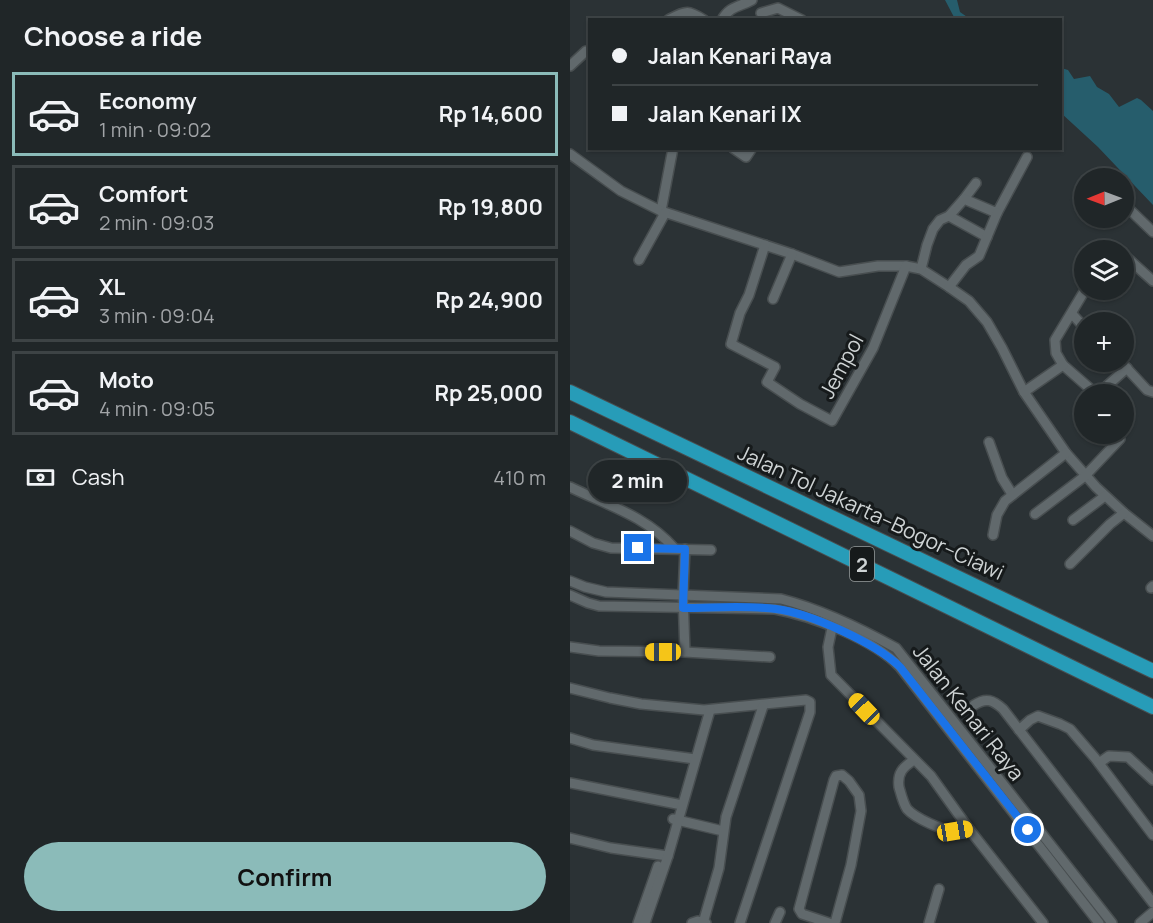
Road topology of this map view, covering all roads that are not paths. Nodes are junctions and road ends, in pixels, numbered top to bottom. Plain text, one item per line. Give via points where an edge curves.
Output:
1 (752, 0) edge
2 (761, 16) edge
3 (672, 18) edge
4 (701, 18) edge
5 (723, 18) edge
6 (798, 18) edge
7 (588, 51) edge
8 (570, 66) edge
9 (673, 150) edge
10 (736, 150) edge
11 (751, 150) edge
12 (570, 154) edge
13 (1027, 157) dead end
14 (976, 183) dead end
15 (964, 199) junction
16 (663, 212) junction
17 (997, 213) junction
18 (1134, 214) edge
19 (949, 216) junction
20 (1153, 232) edge
21 (987, 237) junction
22 (765, 245) junction
23 (792, 254) junction
24 (639, 260) dead end
25 (1134, 264) edge
26 (906, 266) junction
27 (921, 269) junction
28 (1153, 281) edge
29 (950, 287) junction
30 (773, 299) dead end
31 (1080, 300) edge
32 (1072, 314) joint
33 (1063, 364) junction
34 (1118, 372) edge
35 (1130, 372) edge
36 (570, 392) edge
37 (1024, 392) junction
38 (1153, 392) edge
39 (570, 422) edge
40 (989, 442) dead end
41 (1115, 444) edge
42 (1066, 453) junction
43 (1085, 476) junction
44 (570, 487) edge
45 (1012, 494) junction
46 (1105, 496) junction
47 (1124, 513) junction
48 (1035, 514) dead end
49 (1073, 520) dead end
50 (570, 531) edge
51 (993, 535) dead end
52 (1153, 536) edge
53 (674, 548) junction
54 (685, 549) junction
55 (711, 550) dead end
56 (1070, 564) dead end
57 (570, 580) edge
58 (570, 595) edge
59 (683, 595) junction
60 (683, 608) junction
61 (832, 628) junction
62 (845, 628) junction
63 (570, 647) edge
64 (685, 652) junction
65 (771, 657) dead end
66 (1153, 671) edge
67 (570, 688) edge
68 (974, 705) dead end
69 (763, 706) junction
70 (1153, 707) edge
71 (707, 710) junction
72 (1019, 730) junction
73 (570, 738) edge
74 (692, 758) junction
75 (914, 760) junction
76 (1099, 763) junction
77 (1153, 780) edge
78 (571, 785) edge
79 (678, 812) junction
80 (969, 829) junction
81 (723, 831) junction
82 (1153, 835) edge
83 (570, 838) edge
84 (1047, 846) junction
85 (665, 855) junction
86 (939, 889) dead end
87 (1153, 903) edge
88 (780, 912) dead end
89 (1153, 912) edge
90 (638, 923) edge
91 (645, 923) edge
92 (692, 923) edge
93 (704, 923) edge
94 (740, 923) edge
95 (776, 923) edge
96 (829, 923) edge
97 (835, 923) edge
98 (929, 923) edge
99 (1043, 923) edge
100 (1099, 923) edge
101 (1112, 923) edge
102 (1140, 923) edge

1 - 2 street
1 - 5 street via 734,6
2 - 6 street via 778,8
3 - 4 street via 684,12
7 - 8 street
9 - 16 street
10 - 11 street via 746,157
12 - 16 street via 621,191
13 - 17 street
14 - 15 street
15 - 17 street
15 - 19 street
16 - 22 street
16 - 24 street
17 - 21 street
18 - 20 street
19 - 21 street
19 - 27 street via 933,229
21 - 29 street via 979,256 966,265
22 - 23 street
22 - 26 street, Jempol via 731,344 775,367 767,382 832,421 873,348
23 - 26 street via 843,273 878,266
23 - 30 street
25 - 28 street
26 - 27 street
27 - 29 street
29 - 37 street via 987,322
31 - 32 street
32 - 33 street via 1055,340 1056,353
33 - 34 street via 1095,393
33 - 37 street
35 - 38 street
36 - 66 highway, Jalan Tol Jakarta–Bogor–Ciawi / 2
37 - 42 street
39 - 70 highway, 2
40 - 45 street
41 - 43 street
42 - 43 street
42 - 45 street
43 - 46 street
43 - 48 street
44 - 53 street via 648,524
45 - 51 street via 997,515
46 - 47 street
46 - 49 street
47 - 52 street
47 - 56 street
50 - 53 street via 611,548
53 - 54 street
54 - 55 street
54 - 59 street
57 - 59 street, Jalan Kenari Raya via 606,592
58 - 60 street, Jalan Kenari Raya via 599,606
59 - 60 street
59 - 62 street, Jalan Kenari Raya via 781,599
60 - 61 street, Jalan Kenari Raya via 775,609
60 - 64 street
61 - 62 street, Jalan Kenari Raya
61 - 75 street via 828,647 831,675
62 - 84 street, Jalan Kenari Raya via 913,676
63 - 64 street
64 - 65 street
67 - 71 street via 631,702
68 - 72 street via 985,699 995,702
69 - 71 street
69 - 81 street
69 - 94 street via 806,700 811,704
71 - 74 street
72 - 76 street via 1036,716 1060,724 1070,729
72 - 87 street
73 - 74 street via 593,745
74 - 79 street
75 - 80 street via 931,776
75 - 80 street via 900,772 906,808 941,828
76 - 77 street via 1109,756 1128,757
76 - 82 street
78 - 79 street
79 - 81 street
79 - 85 street
80 - 99 street
81 - 93 street via 719,868
83 - 85 street via 611,849
84 - 100 street, Jalan Kenari Raya
84 - 101 street, Jalan Kenari Raya
85 - 90 street
85 - 91 street
86 - 98 street
88 - 95 street
89 - 102 street
92 - 93 street
96 - 97 street via 802,914 799,906 834,780 842,775 859,795 861,811

